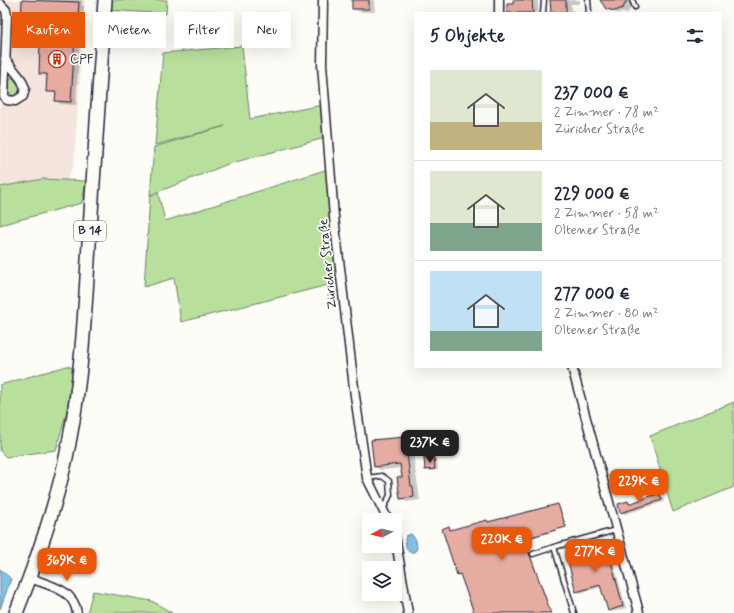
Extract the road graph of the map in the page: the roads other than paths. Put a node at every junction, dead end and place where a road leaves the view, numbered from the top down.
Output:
1 (105, 0) edge
2 (323, 0) edge
3 (499, 0) edge
4 (544, 0) edge
5 (588, 0) edge
6 (632, 0) edge
7 (0, 4) edge
8 (635, 6) dead end
9 (499, 12) edge
10 (543, 12) edge
11 (589, 12) edge
12 (5, 59) junction
13 (572, 368) edge
14 (367, 478) junction
15 (383, 510) junction
16 (384, 513) edge
17 (616, 530) junction
18 (554, 547) junction
19 (398, 553) edge
20 (533, 554) dead end
21 (30, 578) junction
22 (638, 612) edge
23 (16, 613) edge
24 (77, 613) edge
25 (408, 613) edge
26 (574, 613) edge

1 - 21 main road, B 14
2 - 14 street, Züricher Straße
3 - 9 street
4 - 10 lane
5 - 11 lane
6 - 8 lane
7 - 12 street
12 - 12 street
13 - 17 street
14 - 15 street, Züricher Straße
14 - 15 lane
15 - 16 street, Züricher Straße
17 - 18 lane
17 - 22 street
18 - 20 lane
18 - 26 lane
19 - 25 street
21 - 23 main road, B 14
21 - 24 street

